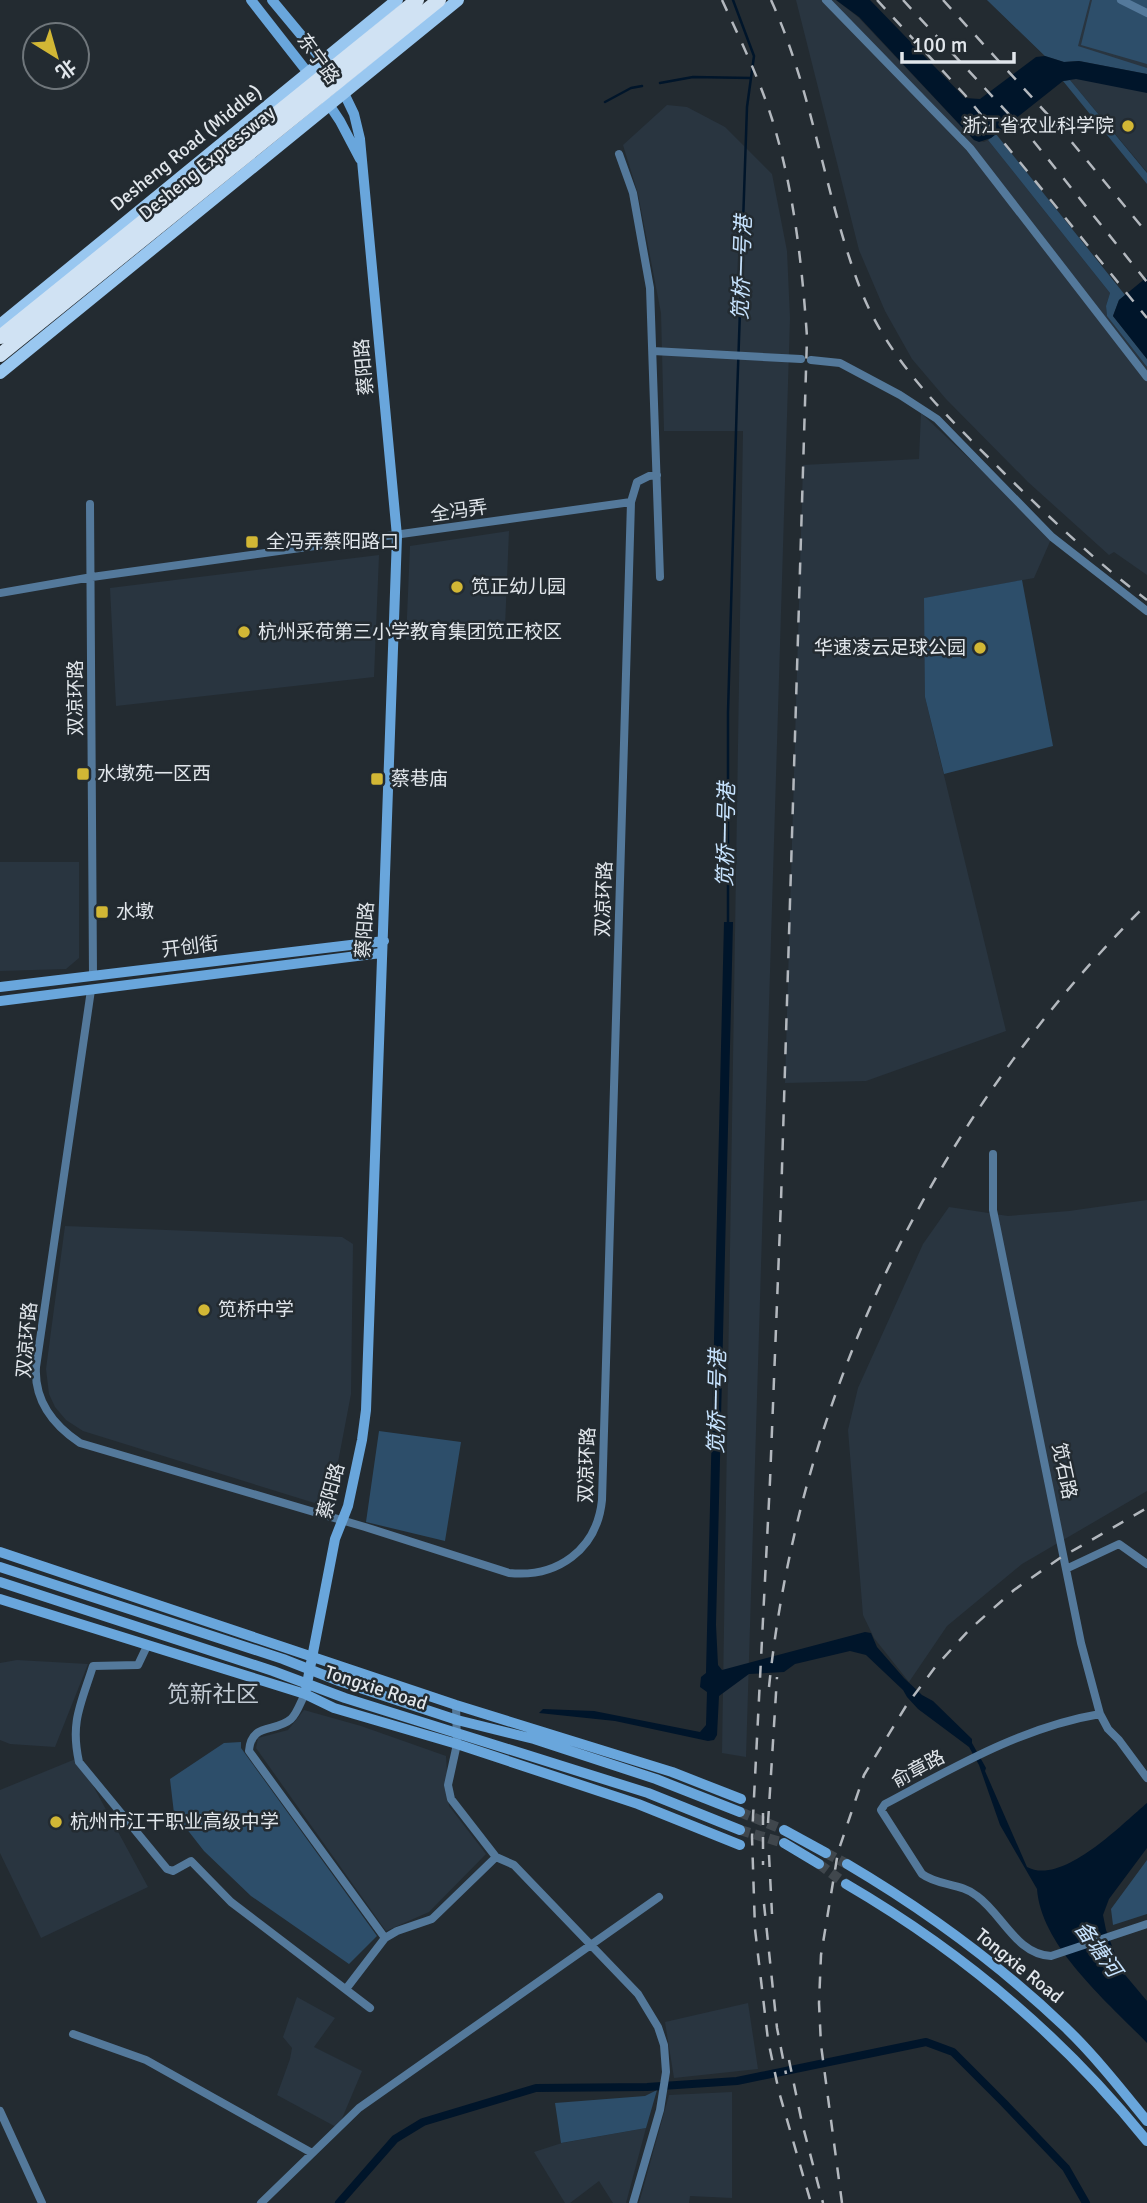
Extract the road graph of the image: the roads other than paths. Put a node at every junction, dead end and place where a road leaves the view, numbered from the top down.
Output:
1 (251, 0) edge
2 (271, 0) edge
3 (397, 0) edge
4 (417, 0) edge
5 (439, 0) edge
6 (457, 0) edge
7 (826, 0) edge
8 (1121, 0) edge
9 (1147, 13) edge
10 (323, 60) junction
11 (308, 72) junction
12 (345, 93) junction
13 (330, 105) junction
14 (619, 154) dead end
15 (362, 163) junction
16 (0, 325) edge
17 (0, 337) edge
18 (653, 351) junction
19 (0, 355) edge
20 (801, 359) dead end
21 (811, 360) dead end
22 (0, 373) edge
23 (1147, 377) edge
24 (657, 475) junction
25 (631, 502) junction
26 (90, 504) dead end
27 (397, 536) junction
28 (92, 577) junction
29 (660, 578) dead end
30 (0, 593) edge
31 (1147, 611) edge
32 (382, 947) junction
33 (93, 976) junction
34 (0, 987) edge
35 (91, 990) junction
36 (0, 1001) edge
37 (993, 1154) dead end
38 (342, 1521) junction
39 (0, 1552) edge
40 (1147, 1564) edge
41 (0, 1567) edge
42 (1068, 1568) junction
43 (0, 1582) edge
44 (0, 1599) edge
45 (147, 1646) junction
46 (311, 1656) junction
47 (309, 1669) junction
48 (306, 1688) junction
49 (456, 1705) junction
50 (1100, 1714) junction
51 (457, 1720) junction
52 (506, 1720) junction
53 (457, 1739) junction
54 (534, 1739) junction
55 (1147, 1778) edge
56 (741, 1798) tunnel mouth
57 (740, 1812) tunnel mouth
58 (740, 1830) tunnel mouth
59 (784, 1830) tunnel mouth
60 (784, 1843) tunnel mouth
61 (740, 1845) tunnel mouth
62 (826, 1853) tunnel mouth
63 (496, 1857) junction
64 (819, 1864) tunnel mouth
65 (847, 1864) tunnel mouth
66 (846, 1884) tunnel mouth
67 (659, 1897) dead end
68 (1147, 1924) edge
69 (384, 1938) junction
70 (593, 1945) junction
71 (346, 1989) junction
72 (370, 2008) dead end
73 (73, 2034) dead end
74 (0, 2111) edge
75 (1147, 2121) edge
76 (1147, 2141) edge
77 (312, 2153) junction
78 (42, 2203) edge
79 (261, 2203) edge
80 (633, 2203) edge

1 - 11 street, 东宁路
2 - 10 street, 东宁路
3 - 10 main road, Desheng Road (Middle)
4 - 17 highway, Desheng Expressway, bridge
5 - 19 highway, Desheng Expressway, bridge
6 - 12 main road
7 - 23 street
8 - 9 street
10 - 11 main road, Desheng Road (Middle)
10 - 12 street, 东宁路
11 - 13 street, 东宁路
11 - 16 main road, Desheng Road (Middle)
12 - 13 main road
12 - 15 street, 蔡阳路
13 - 15 street, 东宁路
13 - 22 main road
14 - 18 street
15 - 27 street, 蔡阳路
18 - 20 street
18 - 24 street
21 - 31 street
24 - 25 street
24 - 29 street
25 - 27 street, 全冯弄
25 - 38 street, 双凉环路
26 - 28 street, 双凉环路
27 - 28 street, 全冯弄
27 - 32 street, 蔡阳路
28 - 30 street, 全冯弄
28 - 33 street, 双凉环路
32 - 33 street, 开创街
32 - 35 street, 开创街
32 - 38 street, 蔡阳路
33 - 34 street, 开创街
35 - 36 street, 开创街
35 - 38 street, 双凉环路
37 - 42 street, 笕石路
38 - 46 street, 蔡阳路
39 - 46 street
40 - 42 street
41 - 47 street, Tongxie Road
42 - 50 street, 笕石路
43 - 48 street, Tongxie Road
44 - 45 street
45 - 48 street
45 - 71 street
46 - 47 street, 蔡阳路
46 - 49 street
47 - 48 street, 蔡阳路
47 - 51 street, Tongxie Road
48 - 53 street, Tongxie Road
48 - 69 street
49 - 51 street
49 - 52 street
50 - 55 street, 笕石路
50 - 68 street, 俞章路
51 - 53 street
51 - 54 street, Tongxie Road
52 - 54 street
52 - 56 street
53 - 58 street, Tongxie Road
53 - 61 street
53 - 63 street
54 - 57 street, Tongxie Road
59 - 62 street
60 - 64 street
63 - 69 street
63 - 70 street
65 - 75 street, Tongxie Road
66 - 76 street, Tongxie Road
67 - 70 street
69 - 71 street
70 - 77 street
70 - 80 street
71 - 72 street
73 - 77 street
74 - 78 street
77 - 79 street

